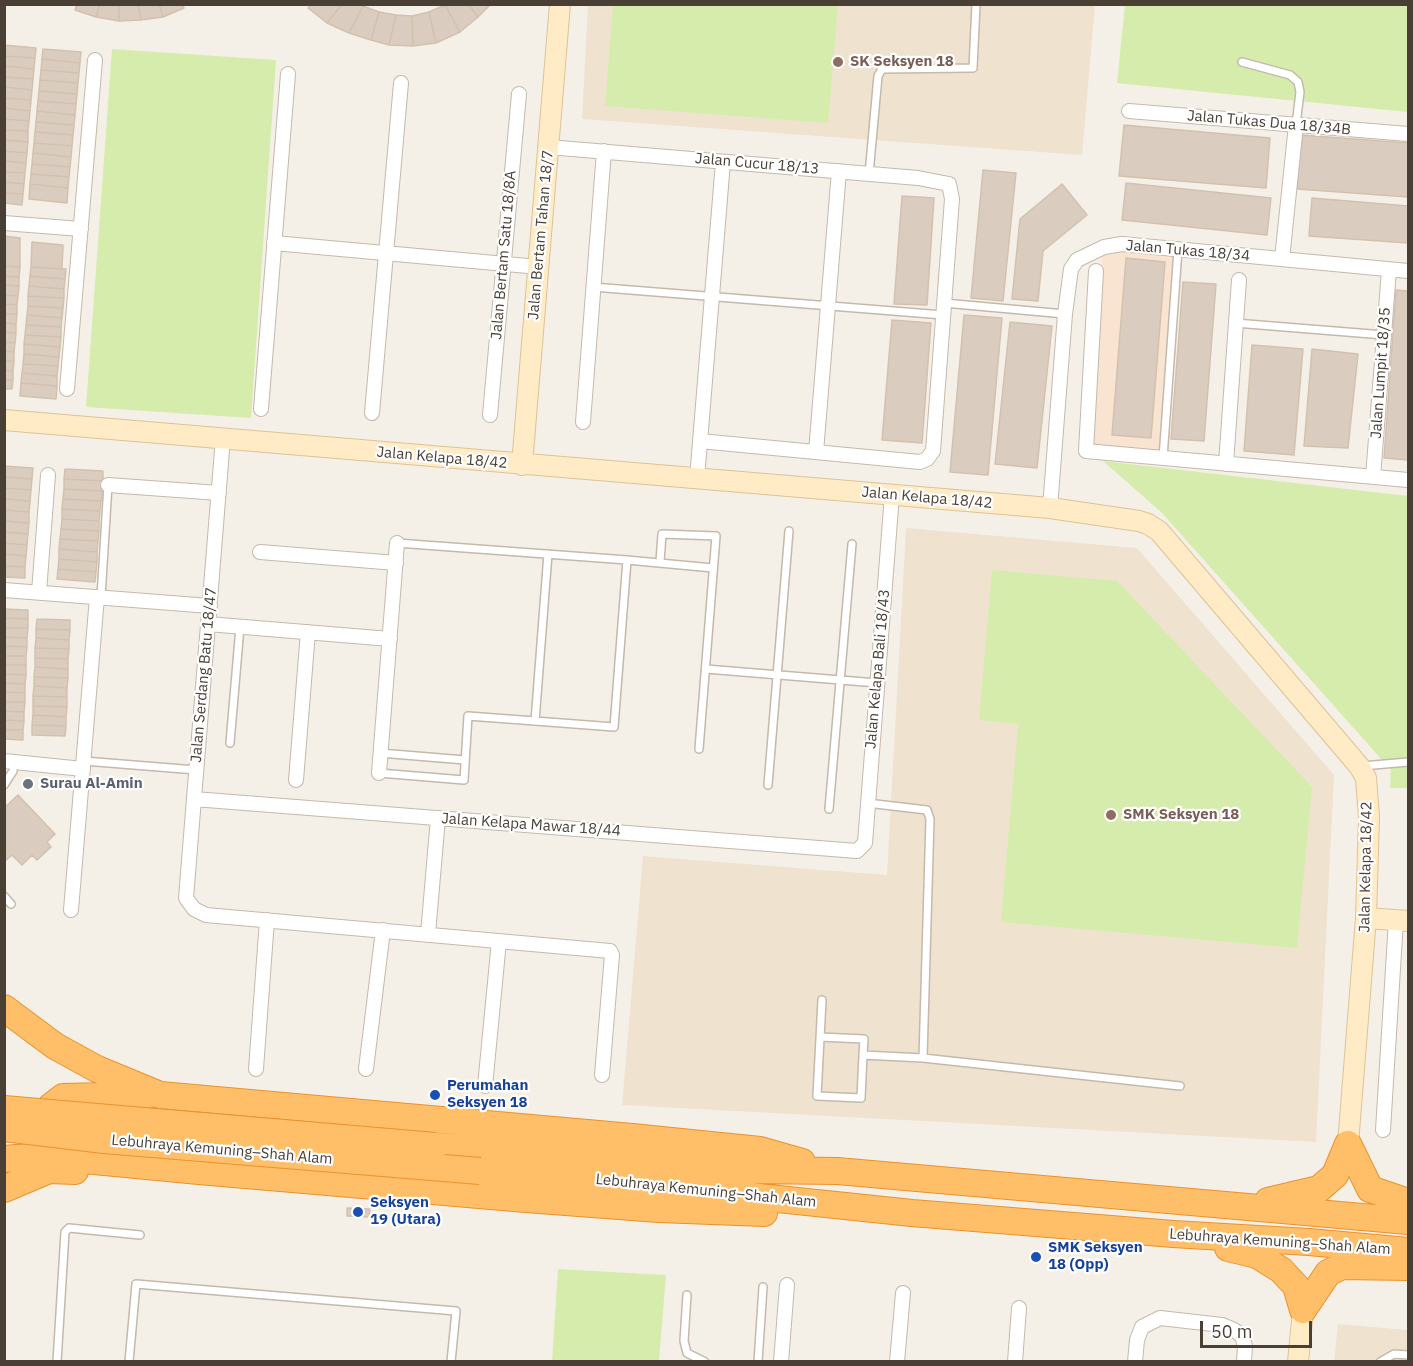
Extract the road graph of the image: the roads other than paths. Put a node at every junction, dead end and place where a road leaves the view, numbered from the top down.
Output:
1 (560, 4) edge
2 (976, 4) edge
3 (94, 60) dead end
4 (1242, 62) dead end
5 (288, 74) dead end
6 (401, 83) dead end
7 (519, 94) dead end
8 (1129, 111) dead end
9 (1296, 125) junction
10 (1408, 134) edge
11 (549, 147) junction
12 (604, 151) junction
13 (723, 162) junction
14 (839, 171) junction
15 (869, 174) junction
16 (4, 223) edge
17 (81, 229) junction
18 (274, 243) junction
19 (1178, 250) junction
20 (386, 254) junction
21 (1282, 259) junction
22 (503, 265) junction
23 (539, 267) junction
24 (1389, 270) junction
25 (1096, 271) dead end
26 (1408, 272) edge
27 (1239, 280) dead end
28 (592, 287) junction
29 (712, 297) junction
30 (828, 306) junction
31 (944, 309) junction
32 (1065, 314) junction
33 (1235, 324) junction
34 (1384, 335) junction
35 (68, 389) dead end
36 (261, 409) dead end
37 (372, 413) dead end
38 (490, 415) dead end
39 (4, 420) edge
40 (583, 422) dead end
41 (223, 438) junction
42 (700, 441) junction
43 (816, 452) junction
44 (1163, 458) junction
45 (1226, 464) junction
46 (522, 465) junction
47 (48, 475) dead end
48 (1373, 477) junction
49 (697, 478) junction
50 (1408, 480) edge
51 (108, 485) joint
52 (219, 494) junction
53 (892, 495) junction
54 (1050, 508) junction
55 (789, 531) dead end
56 (398, 543) joint
57 (852, 544) dead end
58 (260, 552) dead end
59 (548, 554) junction
60 (627, 560) junction
61 (660, 562) junction
62 (396, 563) junction
63 (713, 568) junction
64 (4, 590) edge
65 (39, 592) junction
66 (99, 597) junction
67 (210, 606) junction
68 (208, 624) junction
69 (240, 627) junction
70 (308, 632) junction
71 (390, 639) junction
72 (706, 669) junction
73 (777, 675) junction
74 (840, 680) junction
75 (877, 683) junction
76 (535, 721) junction
77 (230, 743) dead end
78 (699, 749) dead end
79 (380, 753) junction
80 (465, 760) junction
81 (1408, 762) edge
82 (83, 765) junction
83 (9, 766) edge
84 (1359, 766) junction
85 (196, 770) junction
86 (379, 773) joint
87 (296, 780) dead end
88 (768, 784) dead end
89 (4, 785) edge
90 (194, 799) junction
91 (867, 803) junction
92 (829, 809) dead end
93 (438, 818) junction
94 (864, 843) joint
95 (4, 896) edge
96 (11, 904) dead end
97 (72, 910) dead end
98 (1366, 918) junction
99 (267, 920) junction
100 (1402, 921) edge
101 (383, 930) junction
102 (428, 934) junction
103 (499, 941) junction
104 (822, 1000) dead end
105 (4, 1008) edge
106 (820, 1037) junction
107 (863, 1055) junction
108 (923, 1058) junction
109 (256, 1069) dead end
110 (366, 1069) dead end
111 (602, 1075) dead end
112 (485, 1086) dead end
113 (1180, 1086) dead end
114 (160, 1095) junction
115 (4, 1109) edge
116 (4, 1128) edge
117 (1383, 1130) dead end
118 (1348, 1144) junction
119 (4, 1160) edge
120 (101, 1162) junction
121 (199, 1171) junction
122 (837, 1171) junction
123 (4, 1189) edge
124 (1408, 1202) edge
125 (1247, 1206) junction
126 (912, 1213) junction
127 (1408, 1221) edge
128 (140, 1234) dead end
129 (1173, 1234) junction
130 (1408, 1251) edge
131 (1408, 1267) edge
132 (787, 1285) dead end
133 (763, 1287) dead end
134 (903, 1293) dead end
135 (687, 1295) dead end
136 (1019, 1308) dead end
137 (1303, 1310) junction
138 (1408, 1355) edge
139 (57, 1362) edge
140 (129, 1362) edge
141 (451, 1362) edge
142 (705, 1362) edge
143 (758, 1362) edge
144 (781, 1362) edge
145 (897, 1362) edge
146 (1015, 1362) edge
147 (1135, 1362) edge
148 (1244, 1362) edge
149 (1298, 1362) edge
150 (1380, 1362) edge

1 - 11 street, Jalan Bertam Tahan 18/7
2 - 15 lane
3 - 17 street
4 - 9 lane
5 - 18 street
6 - 20 street
7 - 22 street, Jalan Bertam Satu 18/8A
8 - 9 street, Jalan Tukas Dua 18/34B
9 - 10 street, Jalan Tukas Dua 18/34B
9 - 21 street
11 - 12 street, Jalan Cucur 18/13
11 - 23 street, Jalan Bertam Tahan 18/7
12 - 13 street, Jalan Cucur 18/13
12 - 28 street
13 - 14 street, Jalan Cucur 18/13
13 - 29 street
14 - 15 street, Jalan Cucur 18/13
14 - 30 street
15 - 31 street, Jalan Cucur 18/13
16 - 17 street
17 - 35 street
18 - 20 street
18 - 36 street
19 - 21 street, Jalan Tukas 18/34
19 - 32 street, Jalan Tukas 18/34
19 - 44 lane
20 - 22 street
20 - 37 street
21 - 24 street, Jalan Tukas 18/34
22 - 23 street
22 - 38 street, Jalan Bertam Satu 18/8A
23 - 46 street, Jalan Bertam Tahan 18/7
24 - 26 street, Jalan Tukas 18/34
24 - 34 street, Jalan Lumpit 18/35
25 - 44 street
27 - 33 street
28 - 29 lane
28 - 40 street
29 - 30 lane
29 - 42 street
30 - 31 lane
30 - 43 street
31 - 32 lane
31 - 43 street
32 - 54 street, Jalan Tukas 18/34
33 - 34 lane
33 - 45 street
34 - 48 street, Jalan Lumpit 18/35
39 - 41 street, Jalan Kelapa 18/42
41 - 46 street, Jalan Kelapa 18/42
41 - 52 street, Jalan Serdang Batu 18/47
42 - 43 street
42 - 49 street
44 - 45 street
45 - 48 street
46 - 49 street, Jalan Kelapa 18/42
47 - 65 street
48 - 50 street
49 - 53 street, Jalan Kelapa 18/42
51 - 52 street
51 - 66 lane
52 - 67 street, Jalan Serdang Batu 18/47
53 - 54 street, Jalan Kelapa 18/42
53 - 75 street, Jalan Kelapa Bali 18/43
54 - 84 street, Jalan Kelapa 18/42
55 - 73 lane
56 - 59 lane
56 - 62 street
57 - 74 lane
58 - 62 street
59 - 60 lane
59 - 76 lane
60 - 61 lane
60 - 76 lane
61 - 63 lane
61 - 63 lane
62 - 71 street
63 - 72 lane
64 - 65 street
65 - 66 street
66 - 67 street
66 - 82 street
67 - 68 street, Jalan Serdang Batu 18/47
68 - 69 street
68 - 85 street, Jalan Serdang Batu 18/47
69 - 70 street
69 - 77 lane
70 - 71 street
70 - 87 street
71 - 79 street
72 - 73 lane
72 - 78 lane
73 - 74 lane
73 - 88 lane
74 - 75 lane
74 - 92 lane
75 - 91 street, Jalan Kelapa Bali 18/43
76 - 80 lane
79 - 80 lane
79 - 86 street
80 - 86 lane
81 - 84 lane
82 - 83 street
82 - 85 lane
82 - 97 street
83 - 89 lane
84 - 98 street, Jalan Kelapa 18/42
85 - 90 street, Jalan Serdang Batu 18/47
90 - 93 street, Jalan Kelapa Mawar 18/44
90 - 99 street, Jalan Serdang Batu 18/47
91 - 94 street, Jalan Kelapa Bali 18/43
91 - 108 lane
93 - 94 street, Jalan Kelapa Mawar 18/44
93 - 102 street
95 - 96 lane
98 - 100 street
98 - 118 street, Jalan Kelapa 18/42
99 - 101 street
99 - 109 street
100 - 117 street
101 - 102 street
101 - 110 street
102 - 103 street
103 - 111 street
103 - 112 street
104 - 106 lane
105 - 114 highway
106 - 107 lane
106 - 107 lane
107 - 108 lane
108 - 113 lane
114 - 120 highway
114 - 122 highway
115 - 122 highway, Lebuhraya Kemuning–Shah Alam, bridge
116 - 126 highway, Lebuhraya Kemuning–Shah Alam, bridge
118 - 124 highway
118 - 125 highway
119 - 120 highway
120 - 121 highway
121 - 123 highway
121 - 126 highway
122 - 125 highway, Lebuhraya Kemuning–Shah Alam
125 - 127 highway, Lebuhraya Kemuning–Shah Alam
126 - 129 highway, Lebuhraya Kemuning–Shah Alam
128 - 139 lane
129 - 130 highway, Lebuhraya Kemuning–Shah Alam
129 - 137 highway
131 - 137 highway
132 - 144 street
133 - 143 lane
134 - 145 street
135 - 142 lane
136 - 146 street
137 - 149 street
138 - 150 lane
140 - 141 lane
147 - 148 street

